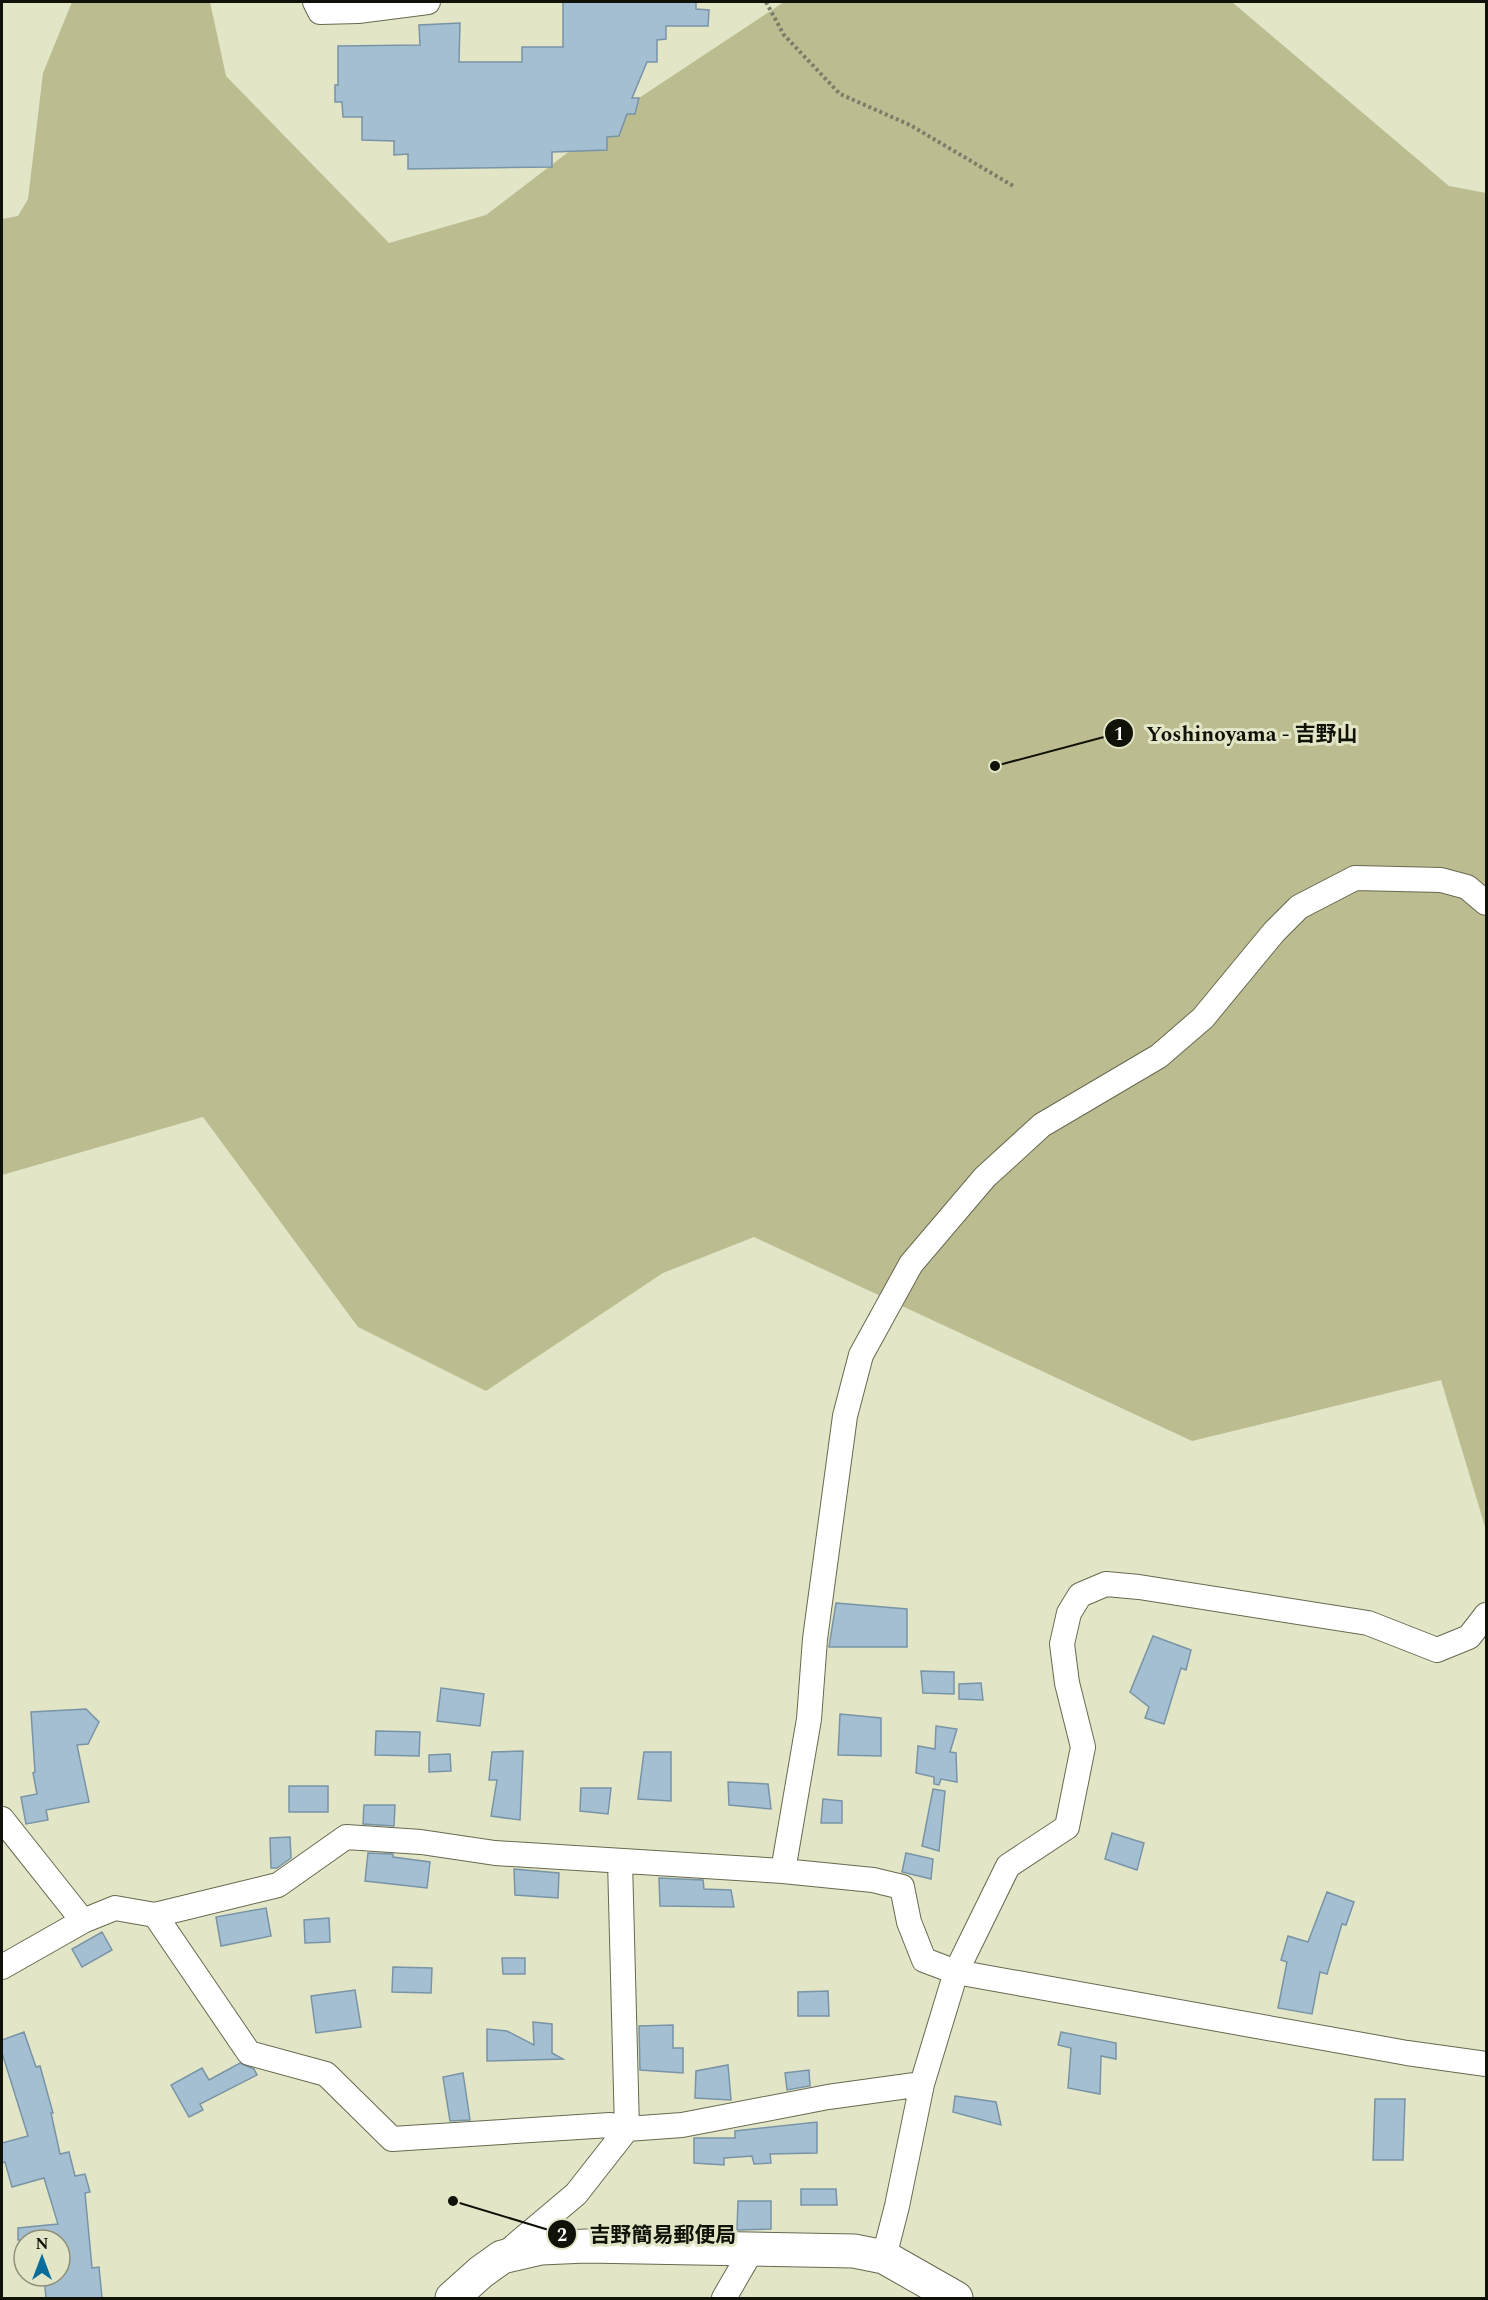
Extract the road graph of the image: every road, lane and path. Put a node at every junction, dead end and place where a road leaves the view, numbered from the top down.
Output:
1 (315, 2) edge
2 (428, 2) edge
3 (766, 2) edge
4 (1015, 187) dead end
5 (1486, 903) edge
6 (1486, 1615) edge
7 (2, 1819) edge
8 (620, 1861) junction
9 (783, 1870) junction
10 (155, 1915) junction
11 (83, 1921) junction
12 (2, 1967) edge
13 (956, 1972) junction
14 (1486, 2064) edge
15 (922, 2084) junction
16 (627, 2129) junction
17 (753, 2247) junction
18 (884, 2256) junction
19 (502, 2257) junction
20 (452, 2298) edge
21 (724, 2298) edge
22 (956, 2298) edge

1 - 2 street
3 - 4 path
5 - 9 street
6 - 13 street
7 - 11 street
8 - 9 street
8 - 10 street
8 - 16 street
9 - 13 street
10 - 11 street
10 - 16 street
11 - 12 street
13 - 14 street
13 - 15 street
15 - 16 street
15 - 18 street
16 - 19 street
17 - 18 main road
17 - 19 main road
17 - 21 street
18 - 22 main road
19 - 20 main road

